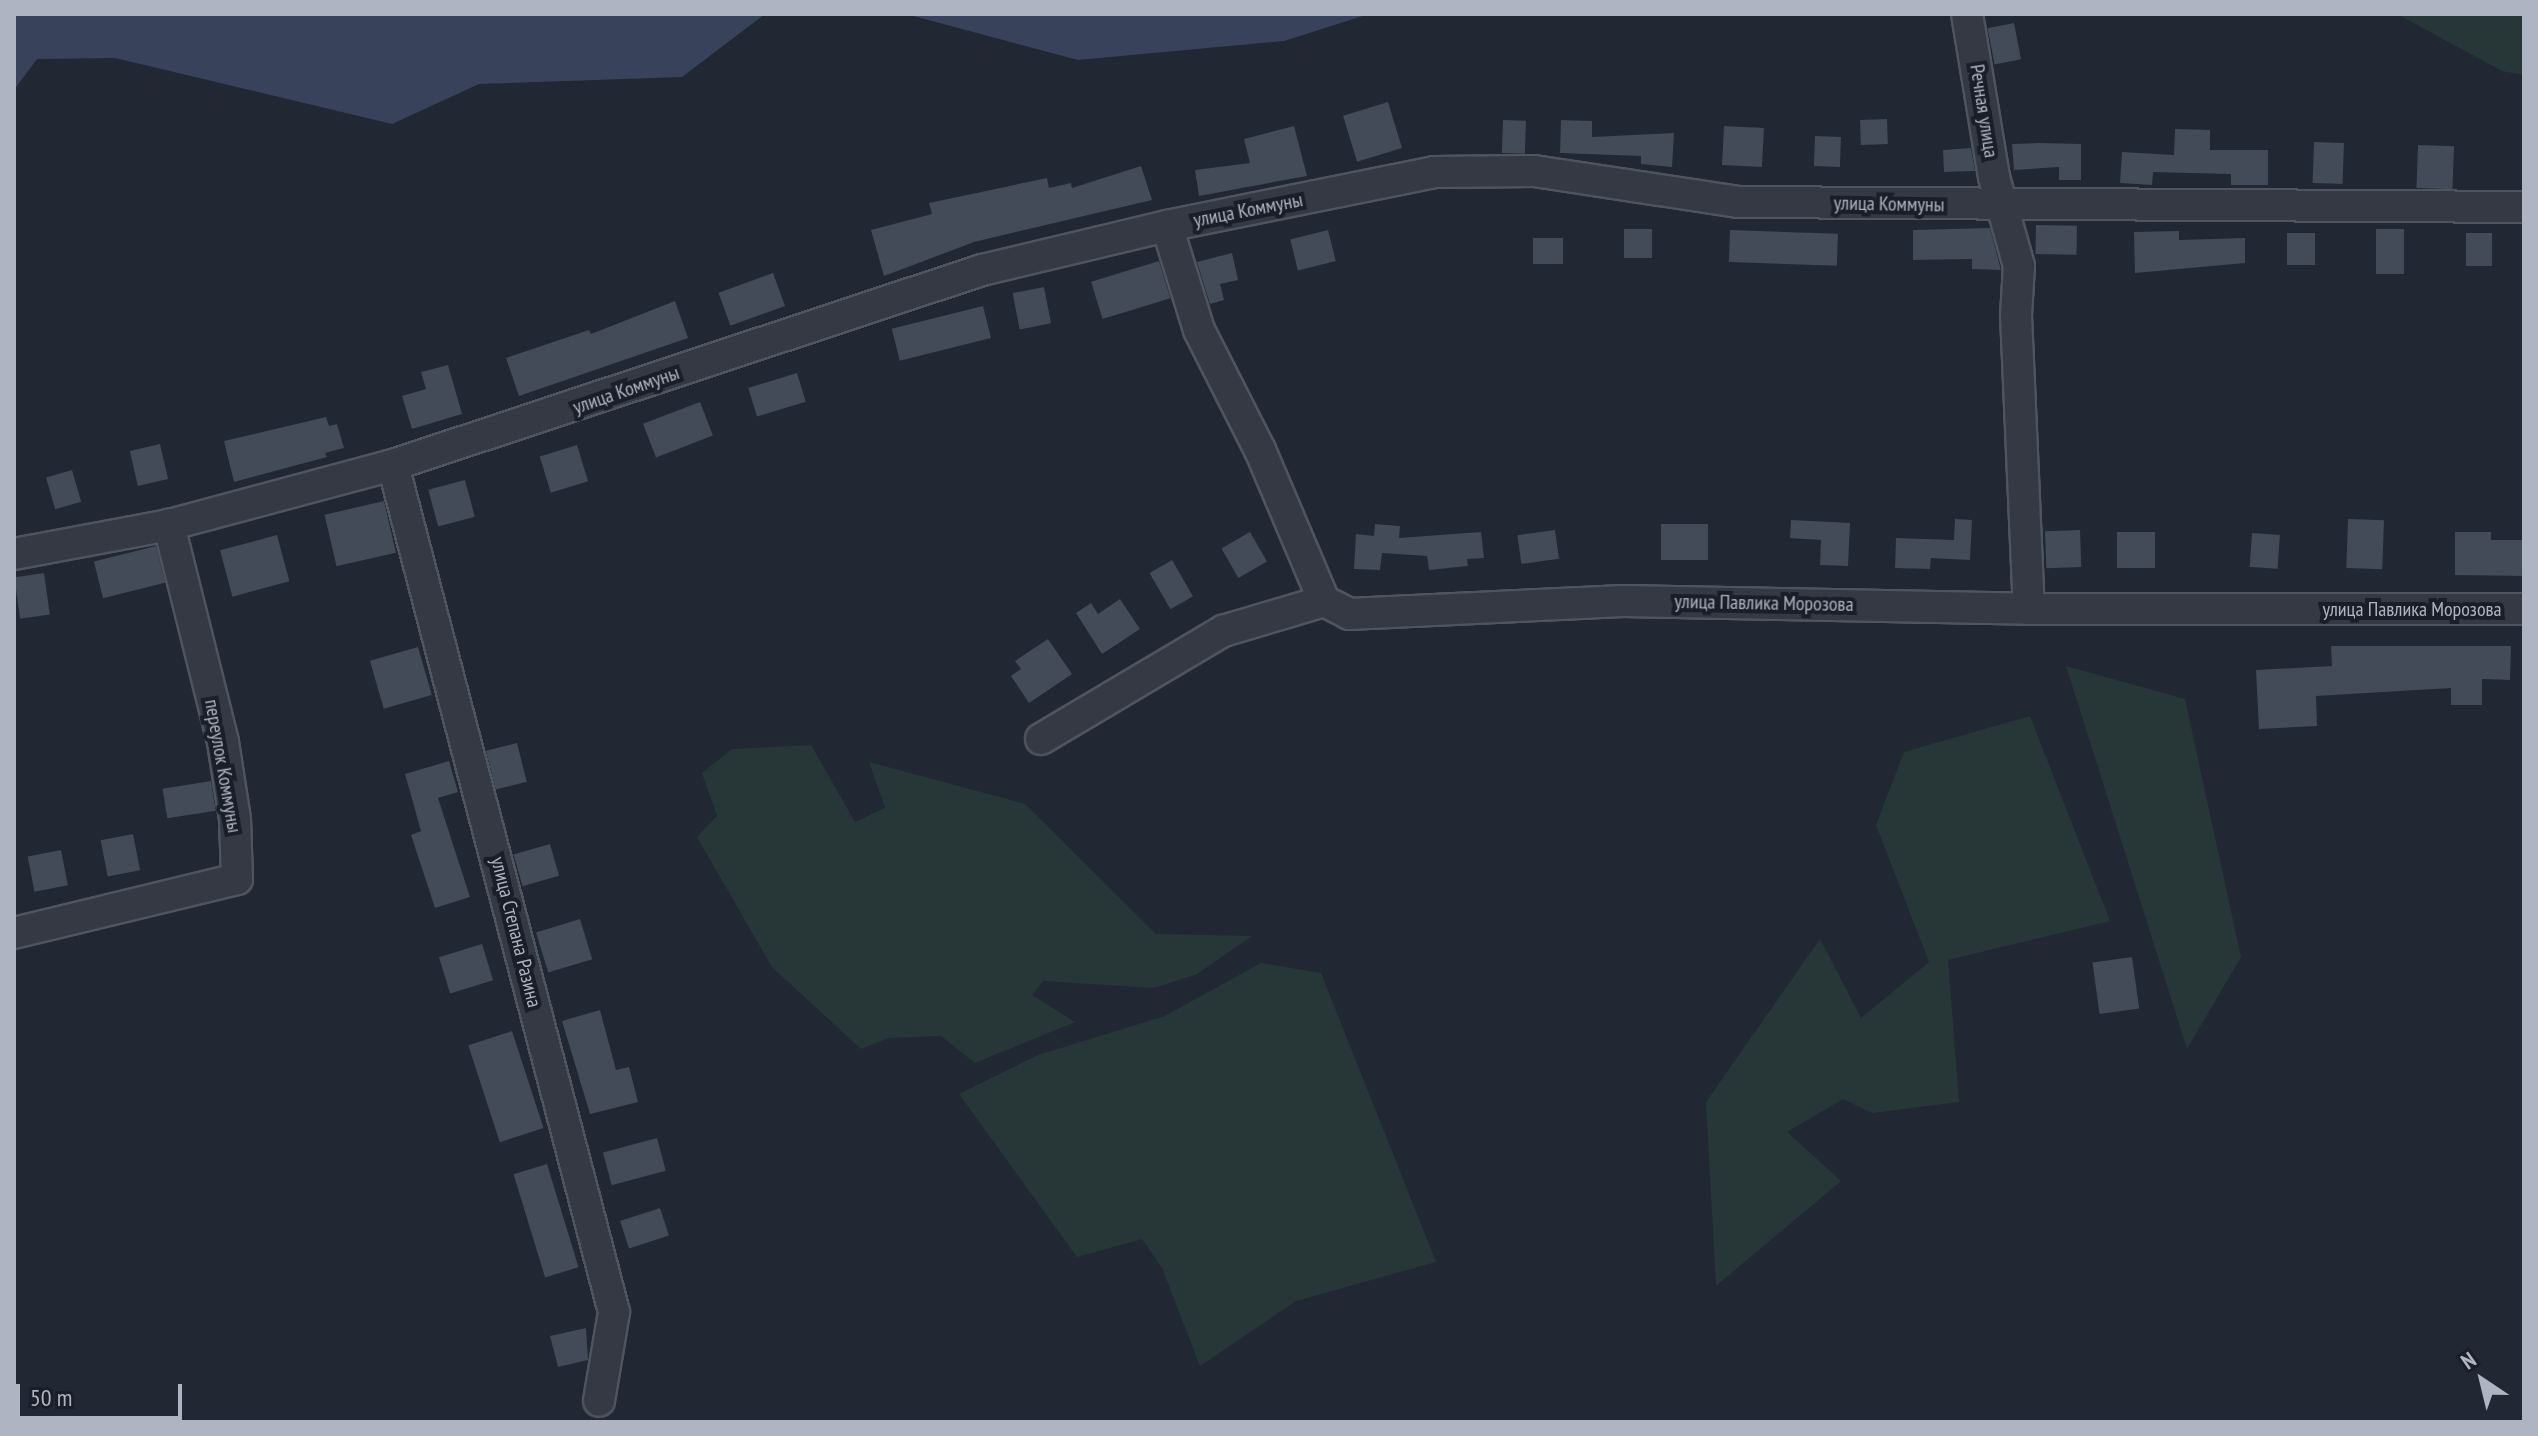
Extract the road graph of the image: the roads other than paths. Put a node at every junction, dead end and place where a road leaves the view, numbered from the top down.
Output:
1 (1967, 14) edge
2 (2006, 206) junction
3 (2524, 207) edge
4 (1167, 226) junction
5 (393, 465) junction
6 (169, 525) junction
7 (14, 554) edge
8 (1324, 601) junction
9 (2029, 609) junction
10 (2524, 609) edge
11 (1041, 739) dead end
12 (14, 933) edge
13 (599, 1401) dead end

1 - 2 street, Речная улица
2 - 3 street, улица Коммуны
2 - 4 street, улица Коммуны
2 - 9 street, Речная улица
4 - 5 street, улица Коммуны
4 - 8 street
5 - 6 street, улица Коммуны
5 - 13 street, улица Степана Разина
6 - 7 street, улица Коммуны
6 - 12 street, переулок Коммуны
8 - 9 street, улица Павлика Морозова
8 - 11 street
9 - 10 street, улица Павлика Морозова

